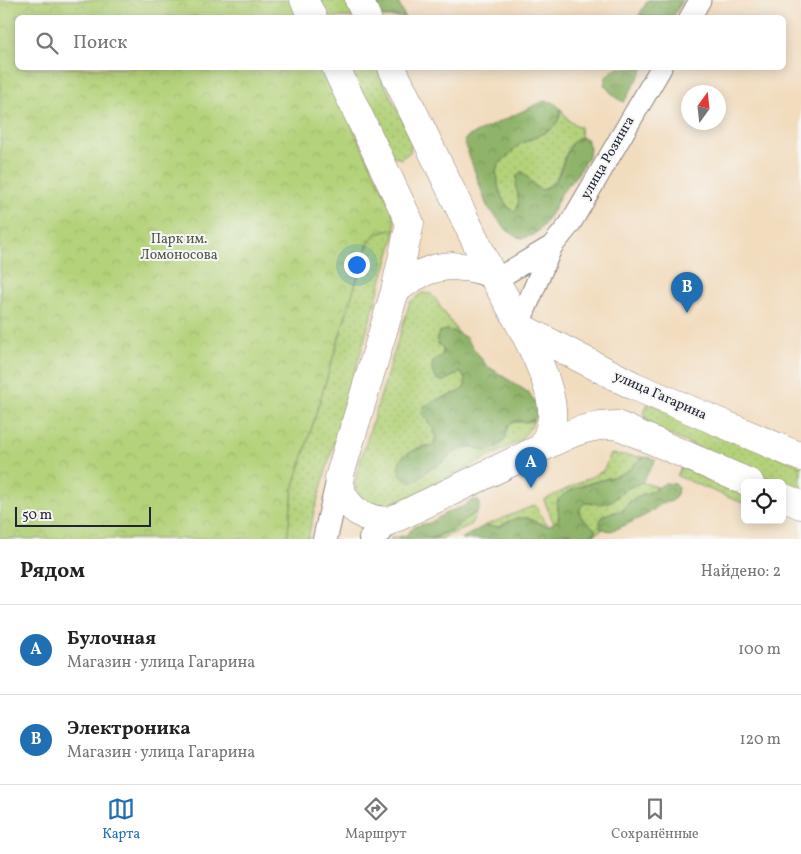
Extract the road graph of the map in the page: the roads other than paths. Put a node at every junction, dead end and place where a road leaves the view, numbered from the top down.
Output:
1 (304, 0) edge
2 (359, 0) edge
3 (700, 0) edge
4 (312, 15) edge
5 (366, 15) edge
6 (692, 15) edge
7 (337, 70) edge
8 (393, 70) edge
9 (660, 70) edge
10 (552, 246) junction
11 (494, 278) junction
12 (395, 291) junction
13 (520, 326) junction
14 (543, 447) junction
15 (801, 457) edge
16 (339, 478) junction
17 (741, 479) edge
18 (786, 499) edge
19 (801, 505) edge
20 (392, 520) junction
21 (325, 539) edge
22 (371, 539) edge

1 - 4 main road
2 - 5 main road
3 - 6 street
7 - 12 main road
8 - 11 main road
9 - 10 street, улица Розинга
10 - 11 street
10 - 13 street
11 - 12 main road
11 - 13 main road
12 - 16 main road
13 - 14 main road
13 - 15 main road, улица Гагарина
14 - 17 main road
14 - 20 main road
16 - 20 main road
16 - 21 main road
18 - 19 main road
20 - 22 main road

